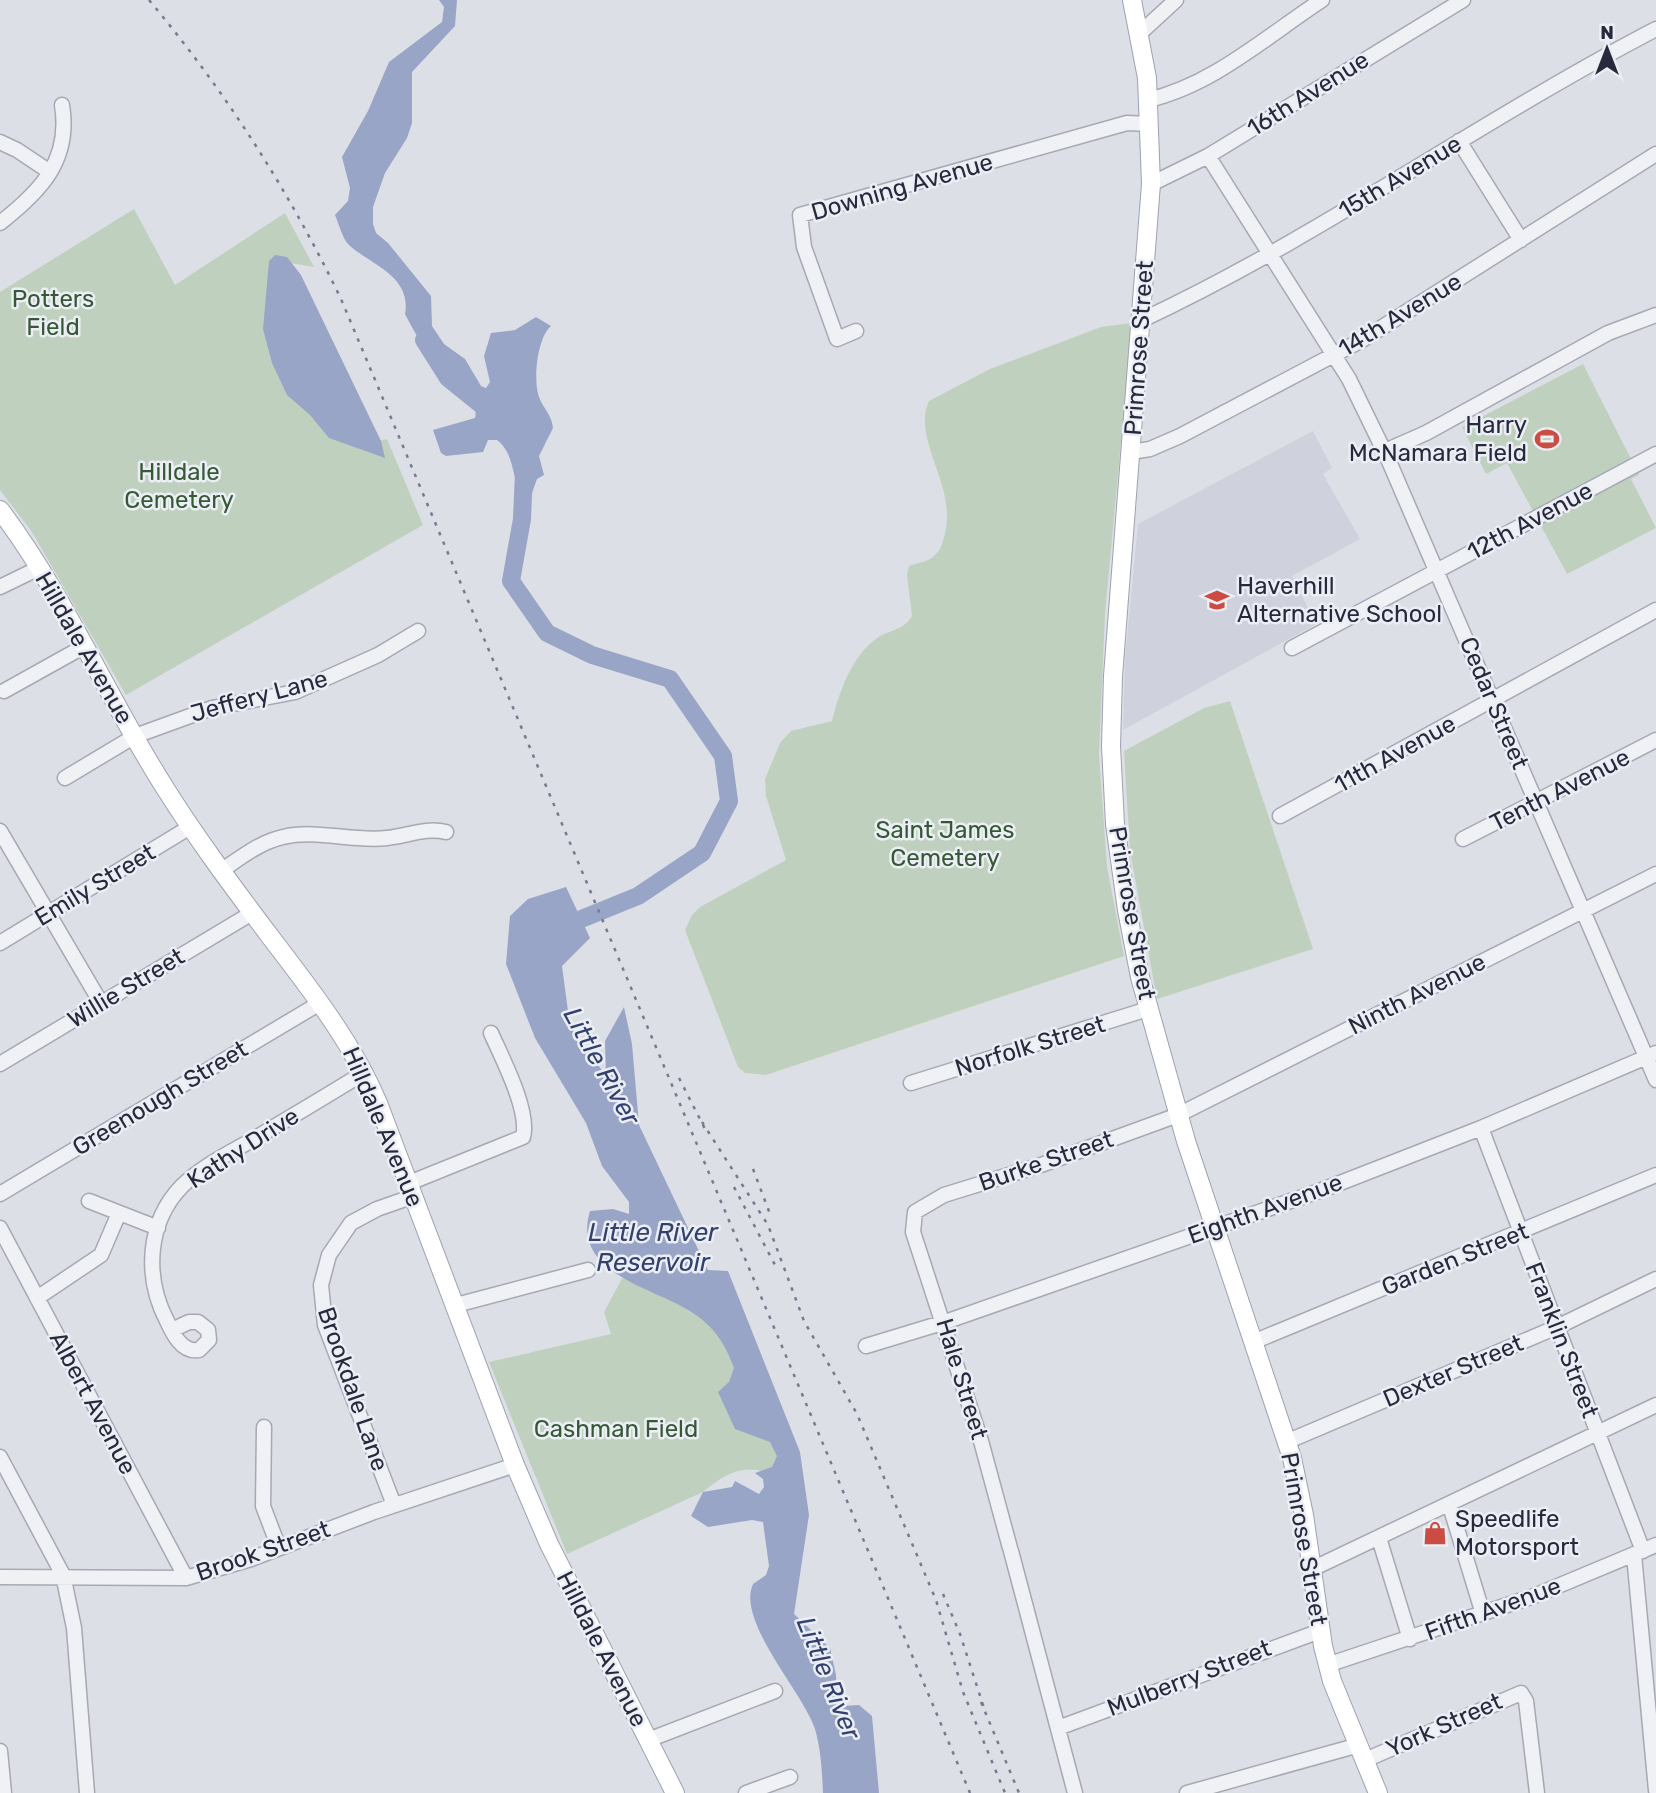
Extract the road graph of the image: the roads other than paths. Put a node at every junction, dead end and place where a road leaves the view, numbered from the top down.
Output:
1 (1132, 0) edge
2 (1176, 0) edge
3 (1322, 0) edge
4 (1463, 0) edge
5 (1656, 29) edge
6 (1139, 34) junction
7 (1148, 100) junction
8 (62, 105) dead end
9 (1149, 124) junction
10 (1459, 141) junction
11 (0, 142) edge
12 (1656, 154) edge
13 (1208, 156) junction
14 (50, 172) junction
15 (1150, 184) junction
16 (0, 223) edge
17 (1521, 240) junction
18 (1270, 256) junction
19 (1656, 315) edge
20 (1142, 320) junction
21 (856, 331) dead end
22 (1334, 355) junction
23 (1385, 451) junction
24 (1131, 452) junction
25 (1656, 454) edge
26 (0, 510) edge
27 (39, 568) junction
28 (1437, 570) junction
29 (0, 587) edge
30 (1656, 610) edge
31 (418, 631) dead end
32 (83, 647) junction
33 (1292, 648) dead end
34 (4, 691) dead end
35 (1493, 700) junction
36 (135, 736) junction
37 (1656, 740) edge
38 (65, 778) dead end
39 (1537, 801) junction
40 (1280, 817) dead end
41 (190, 827) junction
42 (0, 831) edge
43 (446, 832) dead end
44 (1464, 839) dead end
45 (221, 871) junction
46 (1656, 874) edge
47 (1583, 911) junction
48 (48, 913) junction
49 (252, 913) junction
50 (0, 943) edge
51 (101, 1003) junction
52 (320, 1003) junction
53 (1148, 1009) junction
54 (491, 1034) dead end
55 (1651, 1055) edge
56 (0, 1064) edge
57 (365, 1072) junction
58 (1656, 1080) edge
59 (911, 1083) dead end
60 (1178, 1115) junction
61 (1481, 1128) junction
62 (1656, 1175) edge
63 (412, 1189) junction
64 (0, 1194) edge
65 (89, 1201) dead end
66 (915, 1212) joint
67 (119, 1213) junction
68 (0, 1228) edge
69 (158, 1228) junction
70 (1215, 1228) junction
71 (1520, 1231) junction
72 (588, 1270) dead end
73 (1656, 1279) edge
74 (37, 1298) junction
75 (456, 1305) junction
76 (945, 1322) junction
77 (1557, 1327) junction
78 (172, 1330) dead end
79 (1253, 1342) junction
80 (866, 1346) dead end
81 (1656, 1405) edge
82 (264, 1427) dead end
83 (1598, 1433) junction
84 (1286, 1442) junction
85 (0, 1457) edge
86 (515, 1465) junction
87 (394, 1506) junction
88 (1450, 1506) junction
89 (1379, 1538) junction
90 (279, 1548) junction
91 (1644, 1551) edge
92 (1312, 1569) junction
93 (64, 1575) junction
94 (0, 1577) edge
95 (186, 1578) junction
96 (1483, 1614) junction
97 (1320, 1630) junction
98 (1410, 1639) junction
99 (1327, 1665) junction
100 (775, 1691) dead end
101 (1058, 1728) junction
102 (648, 1740) junction
103 (0, 1751) edge
104 (1362, 1753) junction
105 (790, 1777) dead end
106 (1656, 1790) edge
107 (4, 1793) edge
108 (87, 1793) edge
109 (675, 1793) edge
110 (746, 1793) edge
111 (1075, 1793) edge
112 (1187, 1793) edge
113 (1378, 1793) edge
114 (1537, 1793) edge

1 - 6 main road, Primrose Street
2 - 6 street
3 - 7 street
4 - 13 street, 16th Avenue
5 - 10 street, 15th Avenue
6 - 7 main road, Primrose Street
7 - 9 main road, Primrose Street
8 - 14 street
9 - 15 main road, Primrose Street
9 - 21 street, Downing Avenue
10 - 17 street
10 - 18 street, 15th Avenue
11 - 14 street
12 - 17 street, 14th Avenue
13 - 15 street, 16th Avenue
13 - 18 street, Cedar Street
14 - 16 street
15 - 20 main road, Primrose Street
17 - 22 street, 14th Avenue
18 - 20 street, 15th Avenue
18 - 22 street, Cedar Street
19 - 23 street
20 - 24 main road, Primrose Street
22 - 23 street, Cedar Street
22 - 24 street, 14th Avenue
23 - 28 street, Cedar Street
24 - 53 main road, Primrose Street
25 - 28 street, 12th Avenue
26 - 27 main road, Hilldale Avenue
27 - 29 street
27 - 32 main road, Hilldale Avenue
28 - 33 street, 12th Avenue
28 - 35 street, Cedar Street
30 - 35 street, 11th Avenue
31 - 36 street, Jeffery Lane
32 - 34 street
32 - 36 main road, Hilldale Avenue
35 - 39 street, Cedar Street
35 - 40 street, 11th Avenue
36 - 38 street, Jeffery Lane
36 - 41 main road, Hilldale Avenue
37 - 39 street, Tenth Avenue
39 - 44 street, Tenth Avenue
39 - 47 street, Cedar Street
41 - 45 main road, Hilldale Avenue
41 - 48 street, Emily Street
42 - 48 street
43 - 45 street
45 - 49 main road, Hilldale Avenue
46 - 47 street, Ninth Avenue
47 - 55 street, Cedar Street
47 - 60 street, Ninth Avenue
48 - 50 street, Emily Street
48 - 51 street
49 - 51 street, Willie Street
49 - 52 main road, Hilldale Avenue
51 - 56 street, Willie Street
52 - 57 main road, Hilldale Avenue
52 - 64 street, Greenough Street
53 - 59 street, Norfolk Street
53 - 60 main road, Primrose Street
54 - 63 street, Brookdale Lane
55 - 58 street, Cedar Street
55 - 61 street, Eighth Avenue
57 - 63 main road, Hilldale Avenue
57 - 69 street, Kathy Drive
60 - 66 street, Burke Street
60 - 70 main road, Primrose Street
61 - 70 street, Eighth Avenue
61 - 71 street, Franklin Street
62 - 71 street, Garden Street
63 - 75 main road, Hilldale Avenue
63 - 87 street, Brookdale Lane
65 - 67 street
66 - 76 street, Hale Street
67 - 69 street
67 - 74 street
68 - 74 street, Albert Avenue
69 - 78 street, Kathy Drive
70 - 76 street, Eighth Avenue
70 - 79 main road, Primrose Street
71 - 77 street, Franklin Street
71 - 79 street, Garden Street
72 - 75 street
73 - 77 street, Dexter Street
74 - 95 street, Albert Avenue
75 - 86 main road, Hilldale Avenue
76 - 80 street, Eighth Avenue
76 - 101 street, Hale Street
77 - 83 street, Franklin Street
77 - 84 street, Dexter Street
79 - 84 main road, Primrose Street
81 - 83 street
82 - 90 street
83 - 88 street
83 - 91 street, Franklin Street
84 - 92 main road, Primrose Street
85 - 93 street
86 - 87 street, Brook Street
86 - 102 main road, Hilldale Avenue
87 - 90 street, Brook Street
88 - 89 street
88 - 96 street
89 - 92 street
89 - 98 street
90 - 95 street, Brook Street
91 - 96 street, Fifth Avenue
91 - 106 street, Franklin Street
92 - 97 main road, Primrose Street
93 - 94 street, Brook Street
93 - 95 street, Brook Street
93 - 108 street
96 - 98 street, Fifth Avenue
97 - 99 main road, Primrose Street
97 - 101 street, Mulberry Street
98 - 99 street, Fifth Avenue
99 - 104 main road, Primrose Street
100 - 102 street
101 - 111 street, Hale Street
102 - 109 main road, Hilldale Avenue
103 - 107 street
104 - 112 street, York Street
104 - 113 main road, Primrose Street
104 - 114 street, York Street
105 - 110 street

